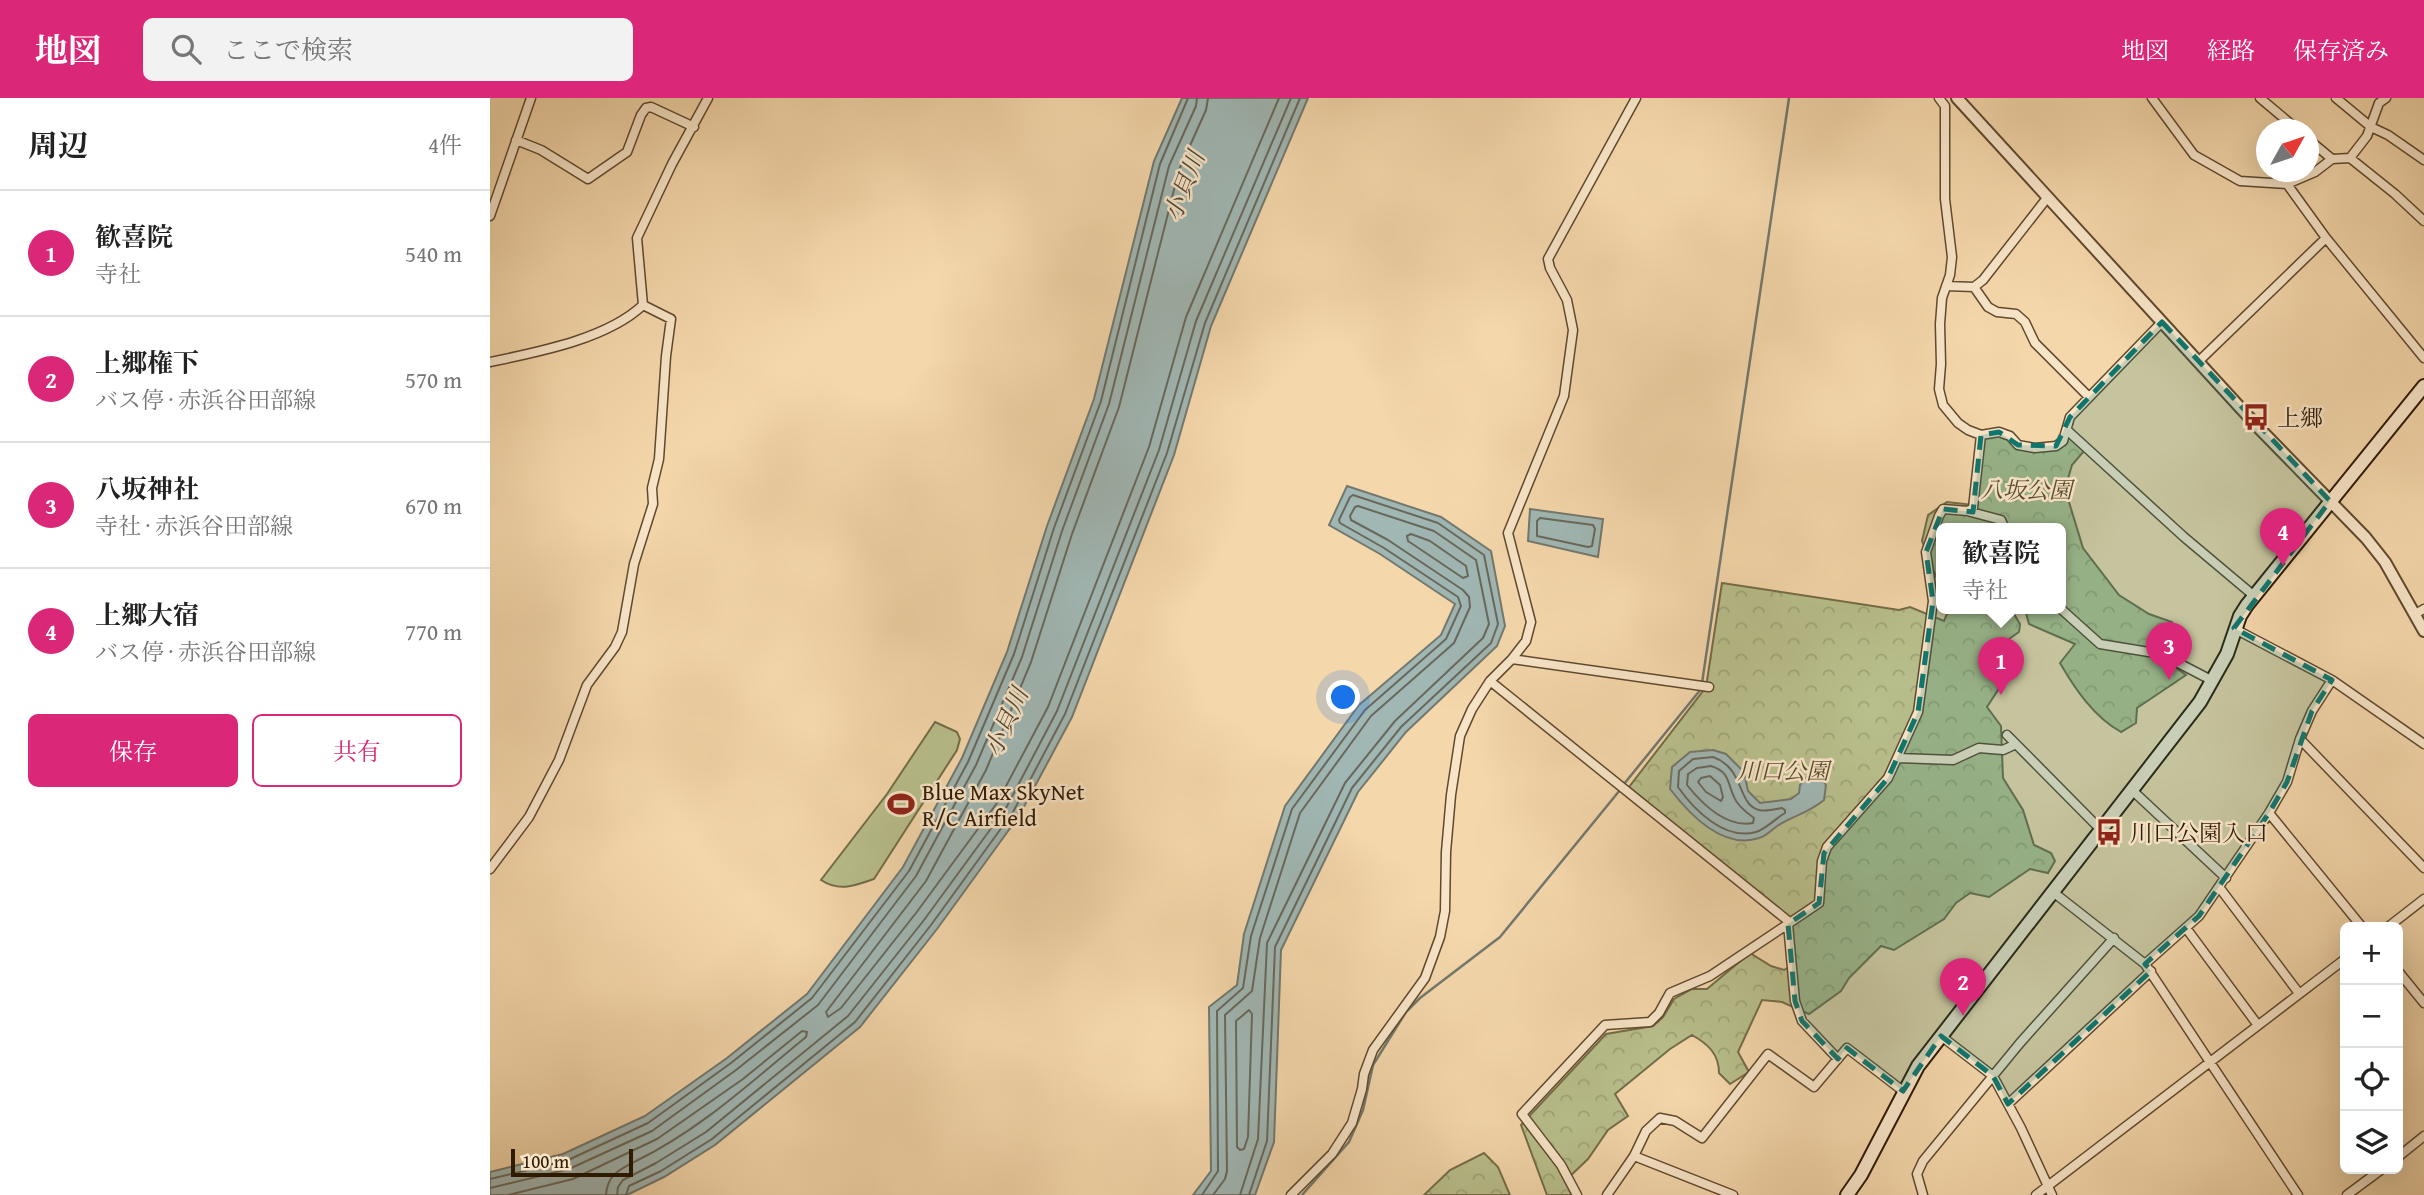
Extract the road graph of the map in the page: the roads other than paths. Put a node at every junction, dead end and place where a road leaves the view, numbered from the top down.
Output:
1 (531, 98) edge
2 (708, 98) edge
3 (1636, 98) edge
4 (1939, 98) edge
5 (1957, 98) edge
6 (2152, 98) edge
7 (2260, 98) edge
8 (2336, 98) edge
9 (2386, 98) edge
10 (2285, 119) edge
11 (694, 127) junction
12 (2371, 127) junction
13 (516, 140) junction
14 (2319, 148) edge
15 (2350, 158) junction
16 (2332, 159) junction
17 (2424, 160) edge
18 (2287, 184) junction
19 (2047, 198) junction
20 (490, 216) edge
21 (2424, 221) edge
22 (2326, 239) junction
23 (1946, 286) junction
24 (1974, 287) junction
25 (643, 305) junction
26 (2162, 323) junction
27 (2424, 358) edge
28 (490, 362) edge
29 (2198, 362) junction
30 (2424, 386) edge
31 (2090, 397) junction
32 (2068, 431) junction
33 (1981, 435) junction
34 (2330, 501) junction
35 (1967, 511) junction
36 (2002, 523) edge
37 (2253, 595) junction
38 (2419, 611) edge
39 (2066, 613) edge
40 (2235, 629) junction
41 (2424, 631) edge
42 (1512, 659) junction
43 (2332, 680) junction
44 (1490, 681) junction
45 (2213, 681) junction
46 (1709, 687) dead end
47 (2007, 735) dead end
48 (2300, 739) junction
49 (2014, 744) junction
50 (2424, 744) edge
51 (1898, 758) junction
52 (2133, 792) junction
53 (2269, 813) junction
54 (2102, 831) junction
55 (2424, 868) edge
56 (490, 869) edge
57 (2226, 877) junction
58 (2220, 887) junction
59 (2053, 892) junction
60 (2424, 899) edge
61 (2358, 922) edge
62 (2394, 922) edge
63 (1788, 924) junction
64 (2186, 928) junction
65 (2113, 938) junction
66 (2340, 963) edge
67 (2148, 967) junction
68 (2403, 977) edge
69 (2298, 992) junction
70 (2424, 1003) edge
71 (2257, 1024) junction
72 (1941, 1036) junction
73 (1838, 1059) junction
74 (2210, 1060) junction
75 (1993, 1076) junction
76 (1903, 1091) junction
77 (2008, 1104) junction
78 (2424, 1136) edge
79 (2403, 1153) edge
80 (1633, 1156) junction
81 (2375, 1174) edge
82 (2048, 1185) junction
83 (1291, 1195) edge
84 (1577, 1195) edge
85 (1606, 1195) edge
86 (1733, 1195) edge
87 (1847, 1195) edge
88 (1923, 1195) edge
89 (2036, 1195) edge
90 (2052, 1195) edge
91 (2298, 1195) edge
92 (2347, 1195) edge

1 - 13 street
2 - 11 street
3 - 42 street
4 - 23 street
5 - 19 street
6 - 18 street
7 - 10 street
8 - 12 street
9 - 12 street
11 - 13 street
11 - 25 street
12 - 15 street
12 - 17 street
13 - 20 street
14 - 16 street
15 - 16 street
15 - 21 street
16 - 18 street
18 - 22 street
19 - 24 street
19 - 26 street
22 - 27 street
22 - 29 street
23 - 24 street
23 - 33 street
24 - 31 street
25 - 28 street
25 - 56 street
26 - 29 street
26 - 31 street
29 - 34 street
30 - 34 main road
31 - 32 street
32 - 33 street
32 - 37 street
33 - 35 street
34 - 37 main road
34 - 38 street
35 - 36 street
35 - 51 street
37 - 40 main road
38 - 41 street
39 - 45 street
40 - 43 street
40 - 45 main road
42 - 44 street
42 - 46 street
43 - 48 street
43 - 50 street
44 - 63 street
44 - 83 street
45 - 52 main road
47 - 49 street
48 - 53 street
48 - 55 street
49 - 51 street
49 - 54 street
51 - 63 street
52 - 54 main road
52 - 57 street
53 - 57 street
53 - 61 street
54 - 59 main road
57 - 58 street
58 - 64 street
58 - 69 street
59 - 65 street
59 - 72 main road
60 - 62 street
63 - 73 street
63 - 84 street
64 - 67 street
64 - 71 street
65 - 67 street
65 - 75 street
66 - 69 street
67 - 74 street
67 - 77 street
68 - 70 street
69 - 71 street
71 - 74 street
72 - 75 street
72 - 76 main road
73 - 76 street
73 - 80 street
74 - 82 street
74 - 91 street
75 - 77 street
75 - 88 street
76 - 87 main road
77 - 82 street
78 - 79 street
80 - 85 street
80 - 86 street
81 - 92 street
82 - 89 street
82 - 90 street

